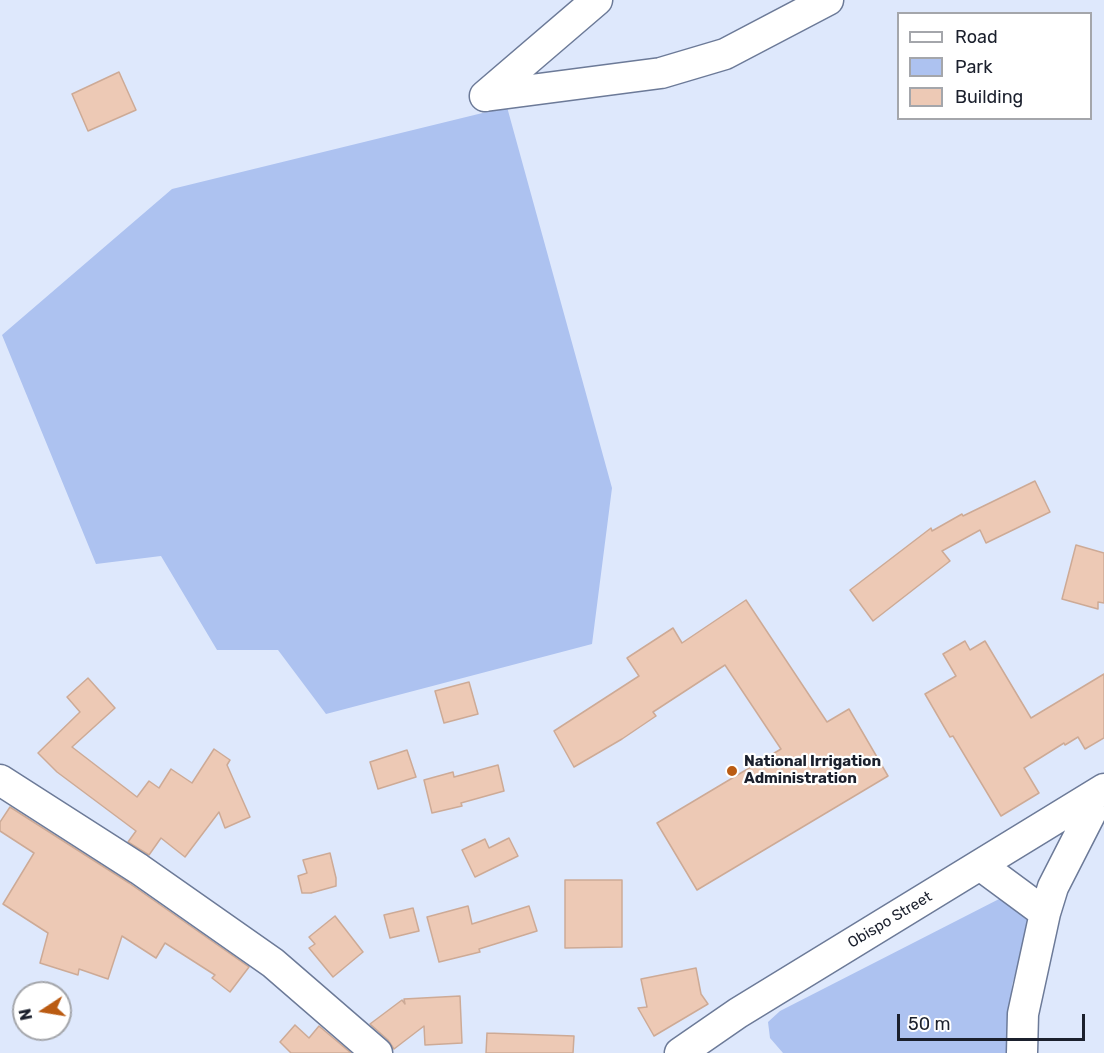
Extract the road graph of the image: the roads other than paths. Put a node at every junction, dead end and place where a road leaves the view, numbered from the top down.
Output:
1 (597, 0) edge
2 (828, 0) edge
3 (0, 780) edge
4 (1103, 790) edge
5 (980, 865) junction
6 (1045, 913) junction
7 (377, 1053) edge
8 (680, 1053) edge
9 (1022, 1053) edge

1 - 2 street
3 - 7 street
4 - 5 street, Obispo Street
4 - 6 street, Obispo Street
5 - 6 street
5 - 8 street, Obispo Street
6 - 9 street, Obispo Street

